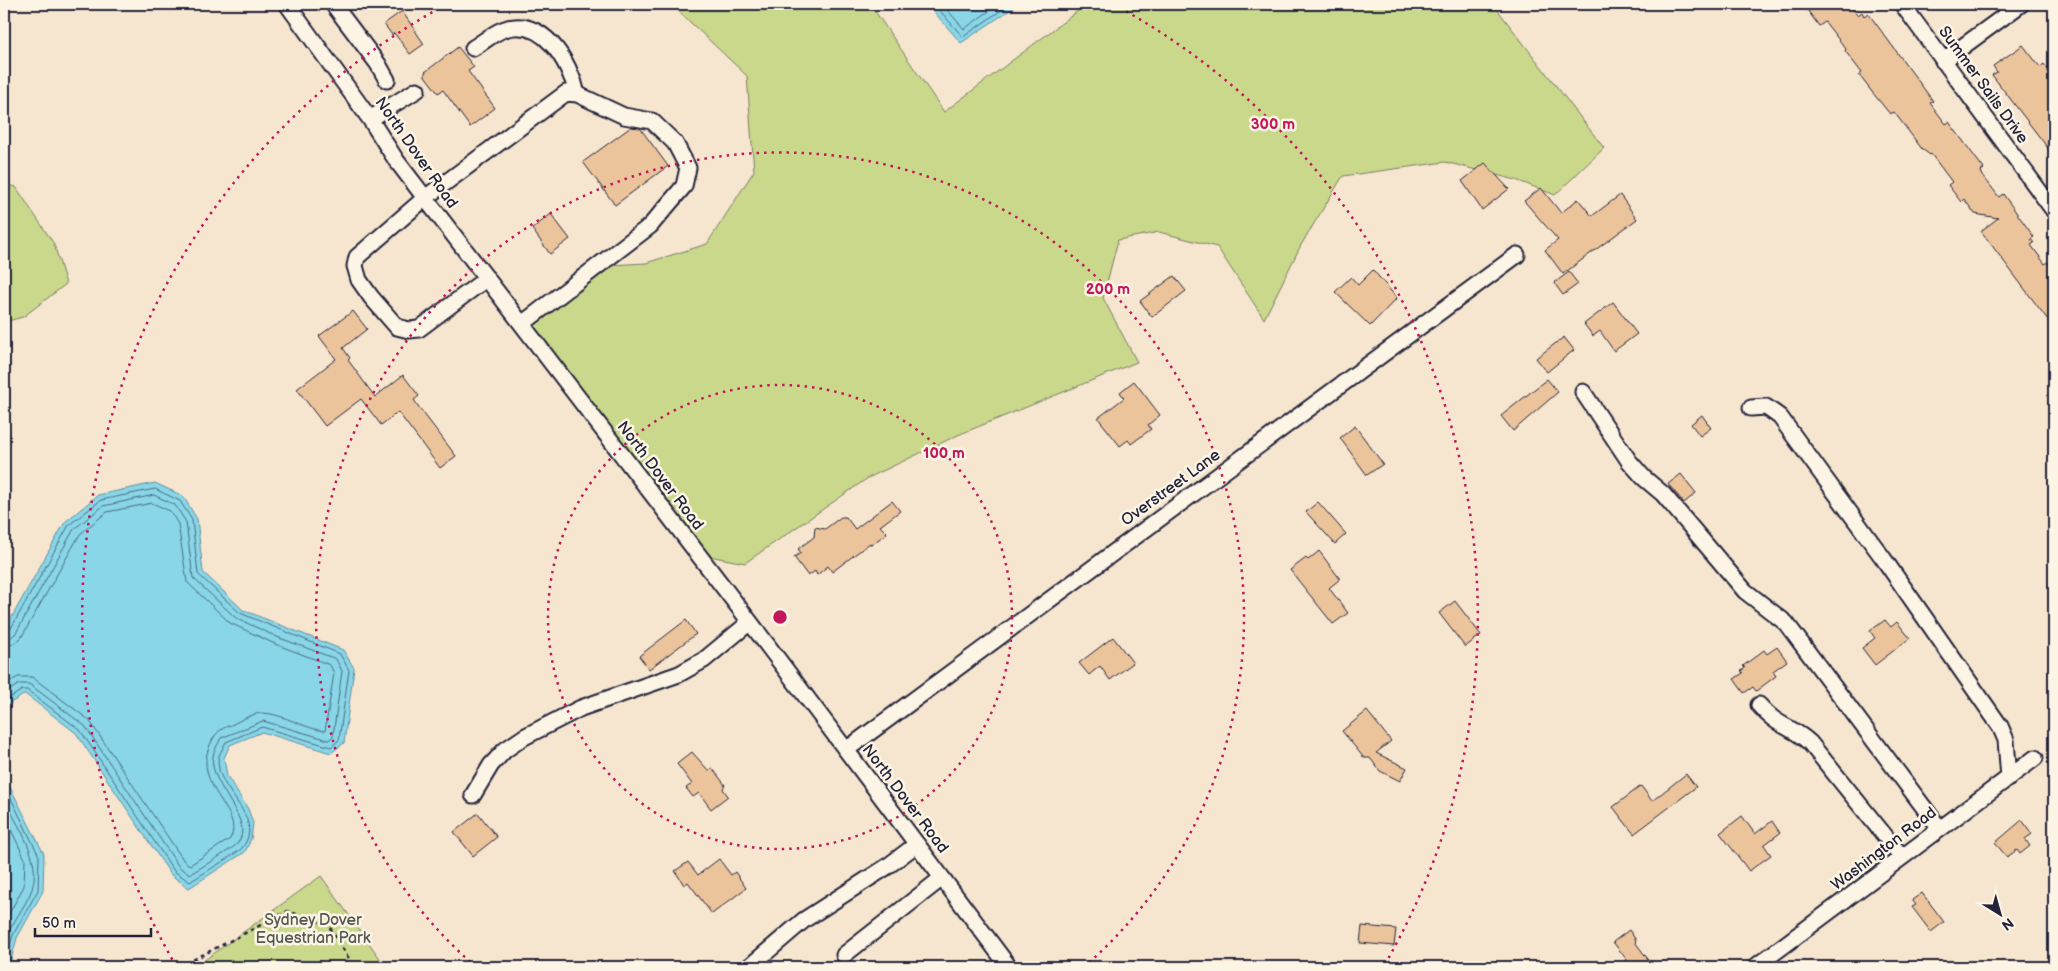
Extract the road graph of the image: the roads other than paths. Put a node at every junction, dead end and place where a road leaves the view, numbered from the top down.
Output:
1 (286, 4) edge
2 (333, 4) edge
3 (1902, 4) edge
4 (2021, 4) edge
5 (473, 48) dead end
6 (1944, 61) junction
7 (387, 80) dead end
8 (417, 90) dead end
9 (577, 94) junction
10 (370, 119) junction
11 (425, 198) junction
12 (2054, 211) edge
13 (1517, 255) dead end
14 (487, 278) junction
15 (522, 324) junction
16 (1583, 392) dead end
17 (1751, 408) dead end
18 (750, 622) junction
19 (1759, 705) dead end
20 (846, 750) junction
21 (2035, 758) dead end
22 (2009, 778) junction
23 (473, 795) dead end
24 (1940, 829) junction
25 (917, 844) junction
26 (1902, 857) junction
27 (942, 878) junction
28 (844, 955) dead end
29 (749, 967) edge
30 (1010, 967) edge
31 (1754, 967) edge

1 - 10 street, North Dover Road
2 - 7 street
3 - 6 street, Summer Sails Drive
4 - 6 street
5 - 9 street
6 - 12 street, Summer Sails Drive
8 - 10 street
9 - 11 street
9 - 15 street
10 - 11 street, North Dover Road
11 - 14 street, North Dover Road
11 - 14 street
13 - 20 street, Overstreet Lane
14 - 15 street, North Dover Road
15 - 18 street, North Dover Road
16 - 24 street
17 - 22 street
18 - 20 street, North Dover Road
18 - 23 street
19 - 26 street
20 - 25 street, North Dover Road
21 - 22 street, Washington Road
22 - 24 street, Washington Road
24 - 26 street, Washington Road
25 - 27 street, North Dover Road
25 - 29 street
26 - 31 street, Washington Road
27 - 28 street
27 - 30 street, North Dover Road

